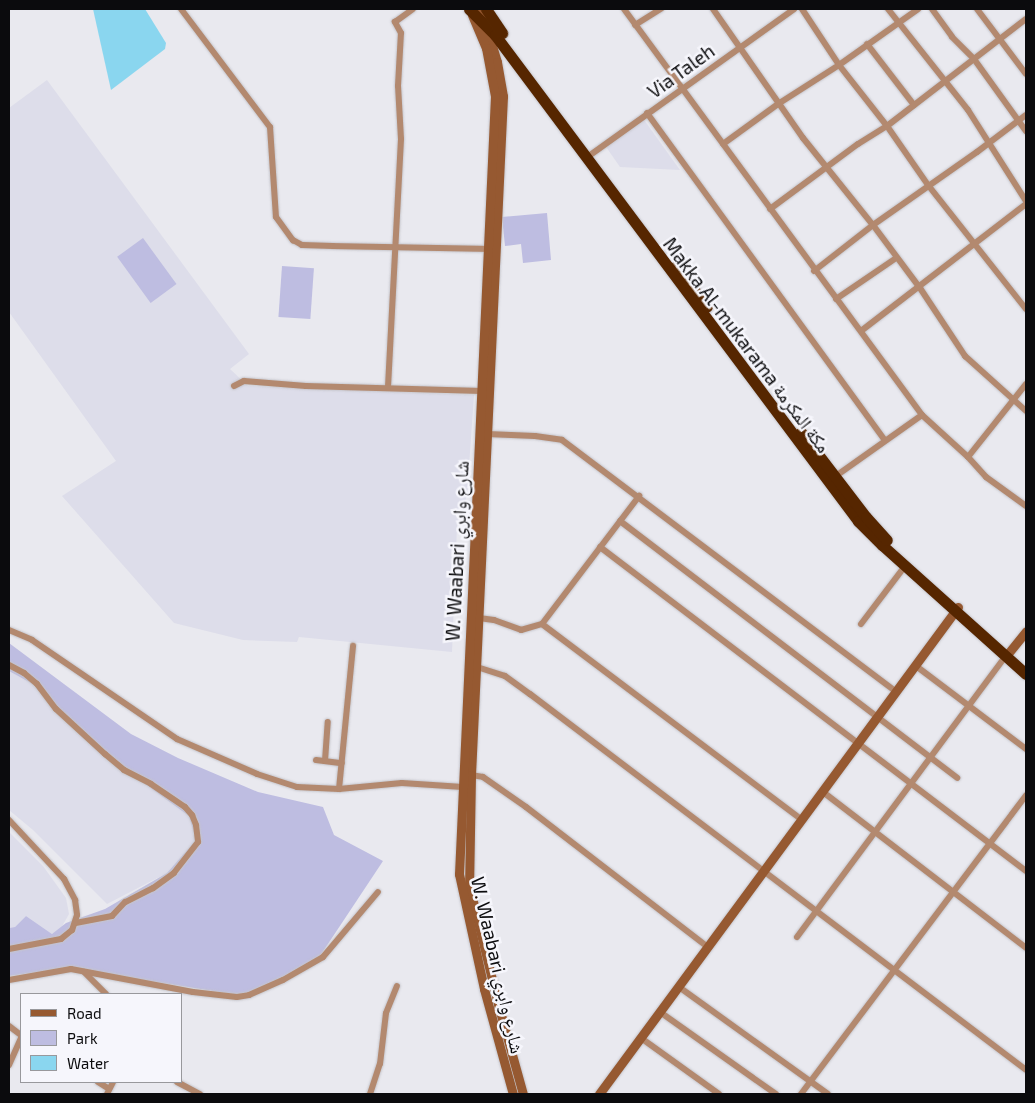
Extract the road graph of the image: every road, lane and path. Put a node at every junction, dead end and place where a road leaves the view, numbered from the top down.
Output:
1 (180, 9) edge
2 (413, 9) edge
3 (469, 9) edge
4 (481, 9) edge
5 (486, 9) edge
6 (624, 9) edge
7 (661, 9) edge
8 (713, 9) edge
9 (794, 9) edge
10 (802, 9) edge
11 (888, 9) edge
12 (918, 9) edge
13 (932, 9) edge
14 (977, 9) edge
15 (1026, 19) edge
16 (899, 23) junction
17 (486, 24) junction
18 (635, 24) junction
19 (999, 38) junction
20 (867, 44) junction
21 (739, 47) junction
22 (974, 59) junction
23 (839, 65) junction
24 (1026, 74) edge
25 (946, 81) junction
26 (683, 89) junction
27 (778, 104) junction
28 (914, 105) junction
29 (647, 113) junction
30 (1026, 114) edge
31 (1018, 120) junction
32 (887, 126) junction
33 (1026, 131) edge
34 (989, 141) junction
35 (724, 144) junction
36 (589, 156) junction
37 (827, 167) junction
38 (928, 185) junction
39 (1026, 202) edge
40 (770, 209) junction
41 (873, 225) junction
42 (974, 243) junction
43 (396, 248) junction
44 (488, 249) junction
45 (896, 258) junction
46 (814, 271) junction
47 (920, 288) junction
48 (836, 299) junction
49 (1026, 309) edge
50 (861, 331) junction
51 (1026, 384) edge
52 (234, 386) dead end
53 (388, 387) junction
54 (482, 391) junction
55 (1012, 399) junction
56 (1026, 411) edge
57 (922, 415) junction
58 (487, 434) junction
59 (885, 440) junction
60 (968, 457) junction
61 (831, 479) junction
62 (639, 496) junction
63 (1026, 506) edge
64 (620, 521) junction
65 (600, 547) junction
66 (905, 566) junction
67 (956, 609) junction
68 (479, 618) junction
69 (542, 624) junction
70 (861, 624) dead end
71 (9, 630) edge
72 (1026, 631) edge
73 (353, 646) dead end
74 (1008, 653) junction
75 (9, 665) edge
76 (1026, 665) edge
77 (916, 666) junction
78 (477, 667) junction
79 (1026, 674) edge
80 (897, 692) junction
81 (969, 706) junction
82 (878, 718) junction
83 (328, 722) dead end
84 (859, 743) junction
85 (1026, 750) edge
86 (930, 757) junction
87 (316, 760) dead end
88 (325, 761) junction
89 (342, 763) junction
90 (471, 775) junction
91 (957, 778) dead end
92 (911, 783) junction
93 (463, 787) junction
94 (339, 789) junction
95 (823, 792) junction
96 (1026, 795) edge
97 (9, 820) edge
98 (802, 820) junction
99 (875, 832) junction
100 (990, 843) junction
101 (1026, 871) edge
102 (764, 872) junction
103 (378, 892) dead end
104 (953, 892) junction
105 (816, 910) junction
106 (76, 923) junction
107 (797, 937) dead end
108 (708, 947) junction
109 (1026, 948) edge
110 (9, 949) edge
111 (894, 970) junction
112 (83, 972) junction
113 (9, 980) edge
114 (9, 986) edge
115 (397, 986) dead end
116 (679, 987) junction
117 (105, 993) edge
118 (184, 993) edge
119 (660, 1012) junction
120 (9, 1026) edge
121 (20, 1035) edge
122 (20, 1038) edge
123 (641, 1038) junction
124 (9, 1065) edge
125 (1026, 1070) edge
126 (810, 1082) junction
127 (99, 1083) edge
128 (178, 1083) edge
129 (108, 1092) edge
130 (189, 1092) edge
131 (200, 1094) edge
132 (370, 1094) edge
133 (513, 1094) edge
134 (523, 1094) edge
135 (599, 1094) edge
136 (718, 1094) edge
137 (776, 1094) edge
138 (801, 1094) edge
139 (828, 1094) edge

1 - 43 street
2 - 43 street
3 - 17 highway, Makka Al-mukarama مكة المكرمة
3 - 44 main road, W. Waabari شارع وابري
4 - 17 main road, W. Waabari شارع وابري
5 - 36 highway, Makka Al-mukarama مكة المكرمة
6 - 18 street
7 - 18 street
8 - 21 street
9 - 21 street, Via Taleh
10 - 23 street
11 - 16 street
12 - 16 street
13 - 22 street
14 - 19 street
15 - 19 street
16 - 20 street
16 - 25 street
17 - 36 highway, Makka Al-mukarama مكة المكرمة
17 - 58 main road, W. Waabari شارع وابري
18 - 26 street
19 - 22 street
19 - 24 street
20 - 23 street
20 - 28 street
21 - 26 street, Via Taleh
21 - 27 street
22 - 25 street
22 - 31 street
23 - 27 street
23 - 32 street
25 - 28 street
25 - 34 street
26 - 29 street, Via Taleh
26 - 35 street
27 - 35 street
27 - 37 street
28 - 32 street
29 - 36 street, Via Taleh
29 - 59 street
30 - 31 street
31 - 33 street
31 - 34 street
32 - 37 street
32 - 38 street
34 - 38 street
34 - 39 street
35 - 40 street
36 - 61 highway, Makka Al-mukarama مكة المكرمة
37 - 40 street
37 - 41 street
38 - 41 street
38 - 42 street
39 - 42 street
40 - 46 street
41 - 45 street
41 - 46 street
42 - 47 street
42 - 49 street
43 - 44 street
43 - 53 street
44 - 54 main road, W. Waabari شارع وابري
45 - 47 street
45 - 48 street
46 - 48 street
47 - 50 street
47 - 55 street
48 - 50 street
50 - 57 street
51 - 55 street
52 - 53 street
53 - 54 street
54 - 93 main road, W. Waabari شارع وابري
55 - 56 street
55 - 60 street
57 - 59 street
57 - 60 street
58 - 62 street
58 - 68 main road, W. Waabari شارع وابري
59 - 61 street
60 - 63 street
61 - 66 highway, Makka Al-mukarama مكة المكرمة
61 - 67 highway, Makka Al-mukarama مكة المكرمة
62 - 64 street
62 - 80 street
64 - 65 street
64 - 82 street
65 - 69 street
65 - 84 street
66 - 67 highway, Makka Al-mukarama مكة المكرمة
66 - 70 street
67 - 74 highway, Makka Al-mukarama مكة المكرمة
67 - 77 main road
68 - 69 street
68 - 78 main road, W. Waabari شارع وابري
69 - 98 street
71 - 94 street
72 - 74 main road
73 - 89 street
74 - 76 highway, Makka Al-mukarama مكة المكرمة
74 - 79 highway, Makka Al-mukarama مكة المكرمة
74 - 81 street
75 - 106 street
77 - 80 main road
77 - 81 street
78 - 90 main road, W. Waabari شارع وابري
78 - 102 street
80 - 82 main road
81 - 85 street
81 - 86 street
82 - 84 main road
82 - 86 street
83 - 88 street
84 - 92 street
84 - 95 main road
86 - 91 street
86 - 92 street
87 - 88 street
88 - 89 street
89 - 94 street
90 - 108 street
90 - 134 main road, W. Waabari شارع وابري
92 - 99 street
92 - 100 street
93 - 94 street
93 - 133 main road, W. Waabari شارع وابري
95 - 98 main road
95 - 99 street
96 - 100 street
97 - 106 street
98 - 102 main road
99 - 104 street
99 - 105 street
100 - 101 street
100 - 104 street
102 - 105 street
102 - 108 main road
103 - 118 street
104 - 109 street
104 - 111 street
105 - 107 street
105 - 111 street
106 - 110 street
108 - 116 main road
111 - 125 street
111 - 126 street
112 - 113 street
112 - 117 street
112 - 118 street
113 - 114 street
115 - 132 street
116 - 119 main road
116 - 126 street
119 - 123 main road
119 - 137 street
120 - 121 street
122 - 124 street
123 - 135 main road
123 - 136 street
126 - 138 street
126 - 139 street
127 - 129 street
128 - 130 street
130 - 131 street

